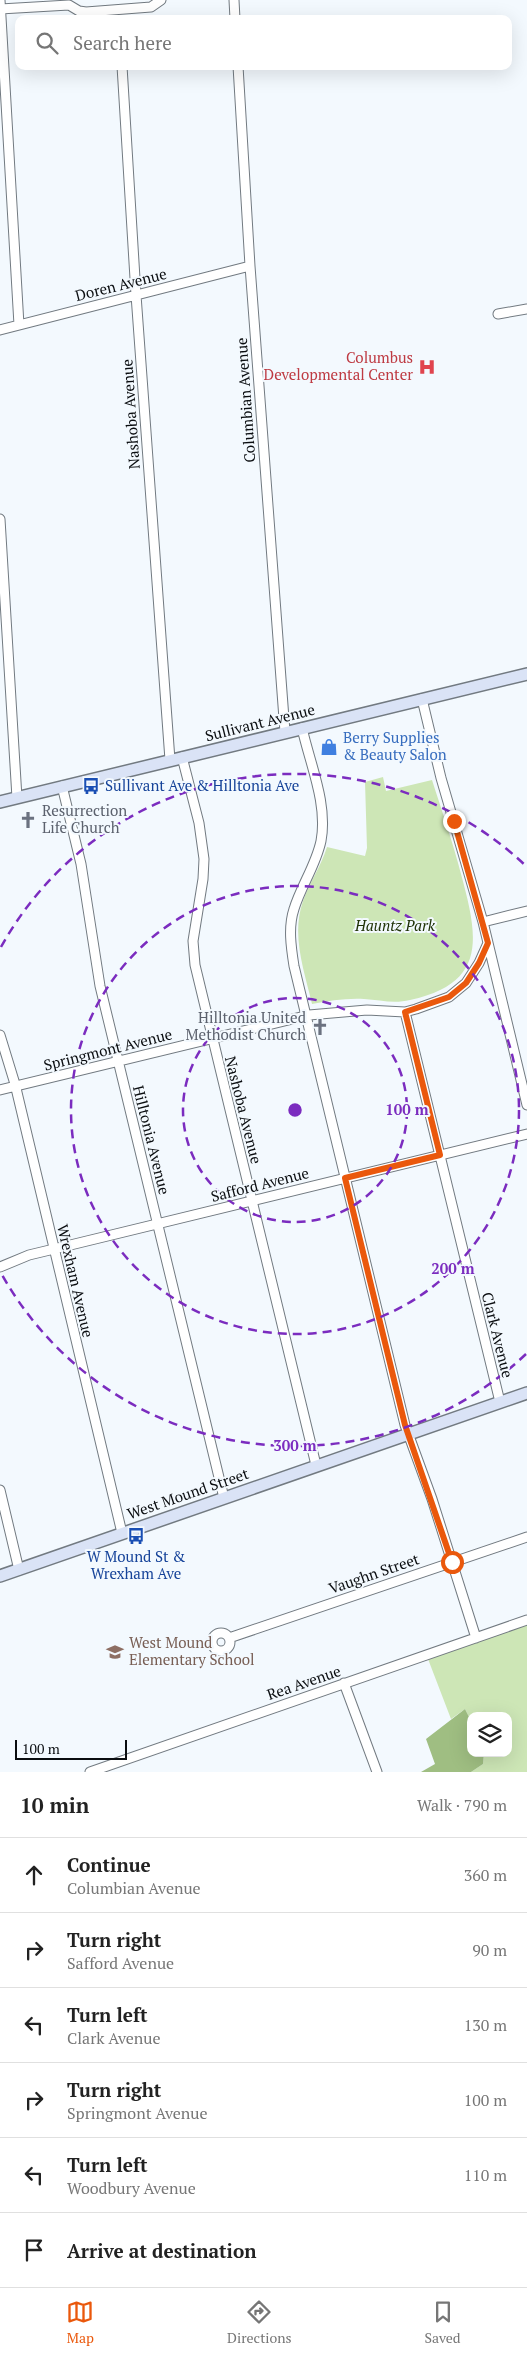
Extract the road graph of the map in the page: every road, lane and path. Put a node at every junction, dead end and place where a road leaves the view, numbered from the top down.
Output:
1 (161, 0) edge
2 (234, 0) edge
3 (72, 2) edge
4 (0, 6) edge
5 (120, 14) edge
6 (235, 15) edge
7 (122, 70) edge
8 (238, 70) edge
9 (250, 266) junction
10 (136, 295) junction
11 (527, 309) edge
12 (498, 314) dead end
13 (19, 325) junction
14 (0, 330) edge
15 (0, 519) edge
16 (527, 674) edge
17 (422, 699) junction
18 (302, 728) junction
19 (285, 732) junction
20 (176, 759) junction
21 (62, 786) junction
22 (17, 798) junction
23 (0, 802) edge
24 (527, 911) edge
25 (483, 922) junction
26 (488, 943) junction
27 (405, 1012) junction
28 (306, 1015) junction
29 (0, 1035) edge
30 (212, 1038) junction
31 (118, 1062) junction
32 (15, 1087) junction
33 (0, 1090) edge
34 (527, 1105) edge
35 (527, 1134) edge
36 (440, 1155) junction
37 (345, 1178) junction
38 (251, 1202) junction
39 (157, 1224) junction
40 (54, 1249) junction
41 (0, 1267) edge
42 (527, 1393) edge
43 (500, 1402) junction
44 (408, 1433) junction
45 (316, 1465) junction
46 (0, 1490) edge
47 (224, 1498) junction
48 (122, 1533) junction
49 (527, 1537) edge
50 (452, 1562) junction
51 (19, 1570) junction
52 (0, 1576) edge
53 (527, 1620) edge
54 (229, 1638) dead end
55 (476, 1638) junction
56 (344, 1683) junction
57 (90, 1772) edge
58 (378, 1772) edge

1 - 5 street
2 - 6 street
3 - 4 street
3 - 5 street
4 - 13 street
7 - 10 street, Nashoba Avenue
8 - 9 street, Columbian Avenue
9 - 10 street, Doren Avenue
9 - 19 street, Columbian Avenue
10 - 13 street, Doren Avenue
10 - 20 street, Nashoba Avenue
11 - 12 street
13 - 14 street, Doren Avenue
15 - 22 street
16 - 17 street, Sullivant Avenue
17 - 18 street, Sullivant Avenue
17 - 25 street
18 - 19 street, Sullivant Avenue
18 - 28 street
19 - 20 street, Sullivant Avenue
20 - 21 street, Sullivant Avenue
20 - 30 street, Nashoba Avenue
21 - 22 street, Sullivant Avenue
21 - 31 street, Hilltonia Avenue
22 - 23 street, Sullivant Avenue
24 - 25 street
25 - 26 street
26 - 27 street, Springmont Avenue
26 - 34 street
27 - 28 street, Springmont Avenue
27 - 36 street, Clark Avenue
28 - 30 street, Springmont Avenue
28 - 37 street
29 - 32 street, Wrexham Avenue
30 - 31 street, Springmont Avenue
30 - 38 street, Nashoba Avenue
31 - 32 street, Springmont Avenue
31 - 39 street, Hilltonia Avenue
32 - 33 street, Springmont Avenue
32 - 40 street, Wrexham Avenue
35 - 36 street, Safford Avenue
36 - 37 street, Safford Avenue
36 - 43 street, Clark Avenue
37 - 38 street, Safford Avenue
37 - 44 street
38 - 39 street, Safford Avenue
38 - 45 street, Nashoba Avenue
39 - 40 street, Safford Avenue
39 - 47 street, Hilltonia Avenue
40 - 41 street, Safford Avenue
40 - 48 street, Wrexham Avenue
42 - 43 street, West Mound Street
43 - 44 street, West Mound Street
44 - 45 street, West Mound Street
44 - 50 street
45 - 47 street, West Mound Street
46 - 51 street
47 - 48 street, West Mound Street
48 - 51 street, West Mound Street
49 - 50 street, Vaughn Street
50 - 54 street, Vaughn Street
50 - 55 street
51 - 52 street, West Mound Street
53 - 55 street, Rea Avenue
55 - 56 street, Rea Avenue
56 - 57 street, Rea Avenue
56 - 58 street

